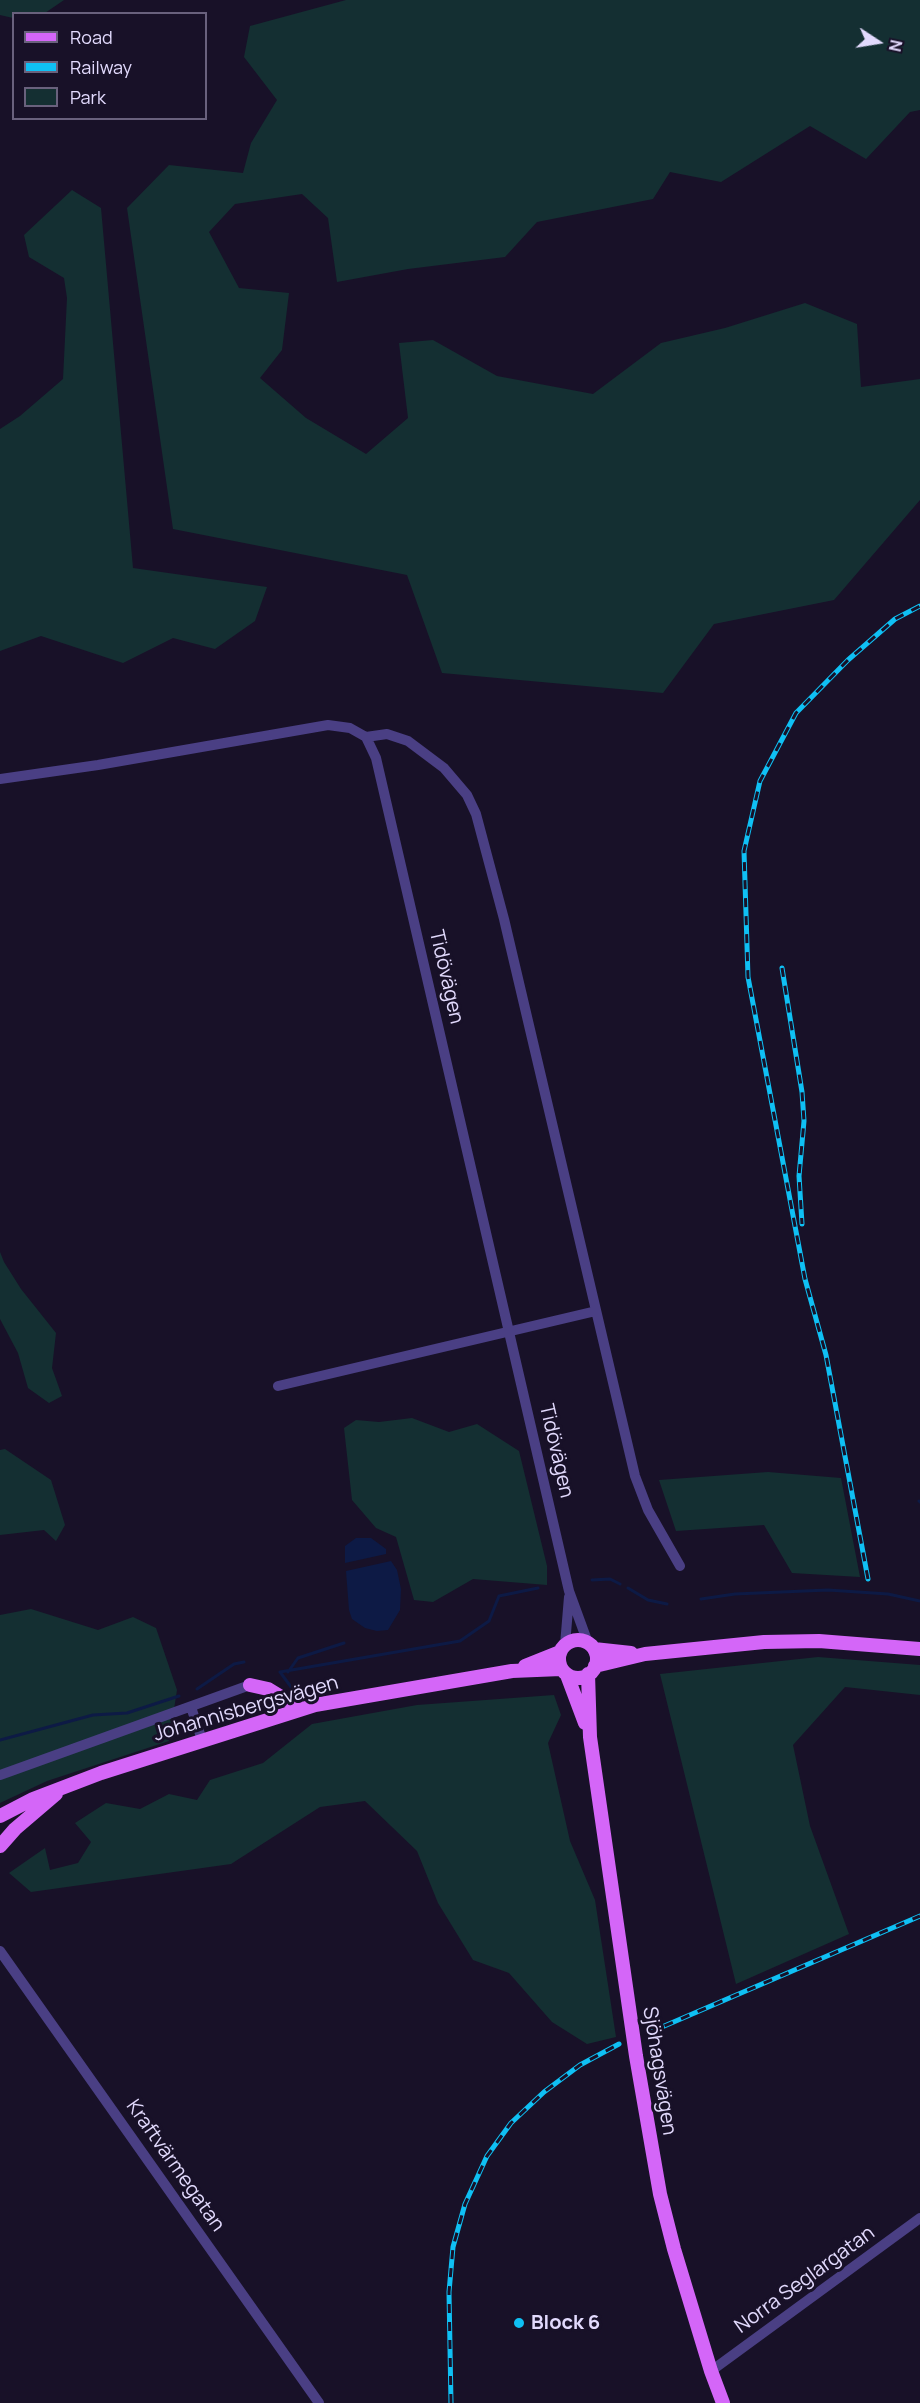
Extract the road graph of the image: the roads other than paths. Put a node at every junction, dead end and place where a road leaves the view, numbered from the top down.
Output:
1 (366, 737) junction
2 (0, 779) edge
3 (596, 1311) junction
4 (510, 1330) junction
5 (278, 1386) dead end
6 (680, 1566) dead end
7 (569, 1591) junction
8 (591, 1646) junction
9 (562, 1649) junction
10 (920, 1649) edge
11 (645, 1654) junction
12 (592, 1670) junction
13 (512, 1671) junction
14 (564, 1672) junction
15 (250, 1685) joint
16 (315, 1705) junction
17 (191, 1707) junction
18 (590, 1737) junction
19 (202, 1740) junction
20 (0, 1775) edge
21 (68, 1785) junction
22 (0, 1816) edge
23 (0, 1846) edge
24 (0, 1951) edge
25 (920, 2218) edge
26 (711, 2371) junction
27 (319, 2403) edge
28 (723, 2403) edge

1 - 2 street
1 - 3 street
1 - 4 street, Tidövägen
3 - 4 street
3 - 6 street
4 - 5 street
4 - 7 street, Tidövägen
7 - 8 street, Tidövägen
7 - 9 street, Tidövägen
8 - 9 main road
8 - 11 main road
8 - 12 main road
9 - 13 main road, Johannisbergsvägen
9 - 14 main road
10 - 11 main road
11 - 12 main road
12 - 14 main road
12 - 18 main road, Sjöhagsvägen
13 - 14 main road, Johannisbergsvägen
13 - 16 main road, Johannisbergsvägen
14 - 18 main road, Sjöhagsvägen
15 - 16 main road
15 - 17 street
16 - 19 main road, Johannisbergsvägen
17 - 19 street
17 - 20 street
18 - 26 main road, Sjöhagsvägen
19 - 21 main road, Johannisbergsvägen
21 - 22 main road, Johannisbergsvägen
21 - 23 main road
24 - 27 street, Kraftvärmegatan
25 - 26 street, Norra Seglargatan
26 - 28 main road, Sjöhagsvägen

